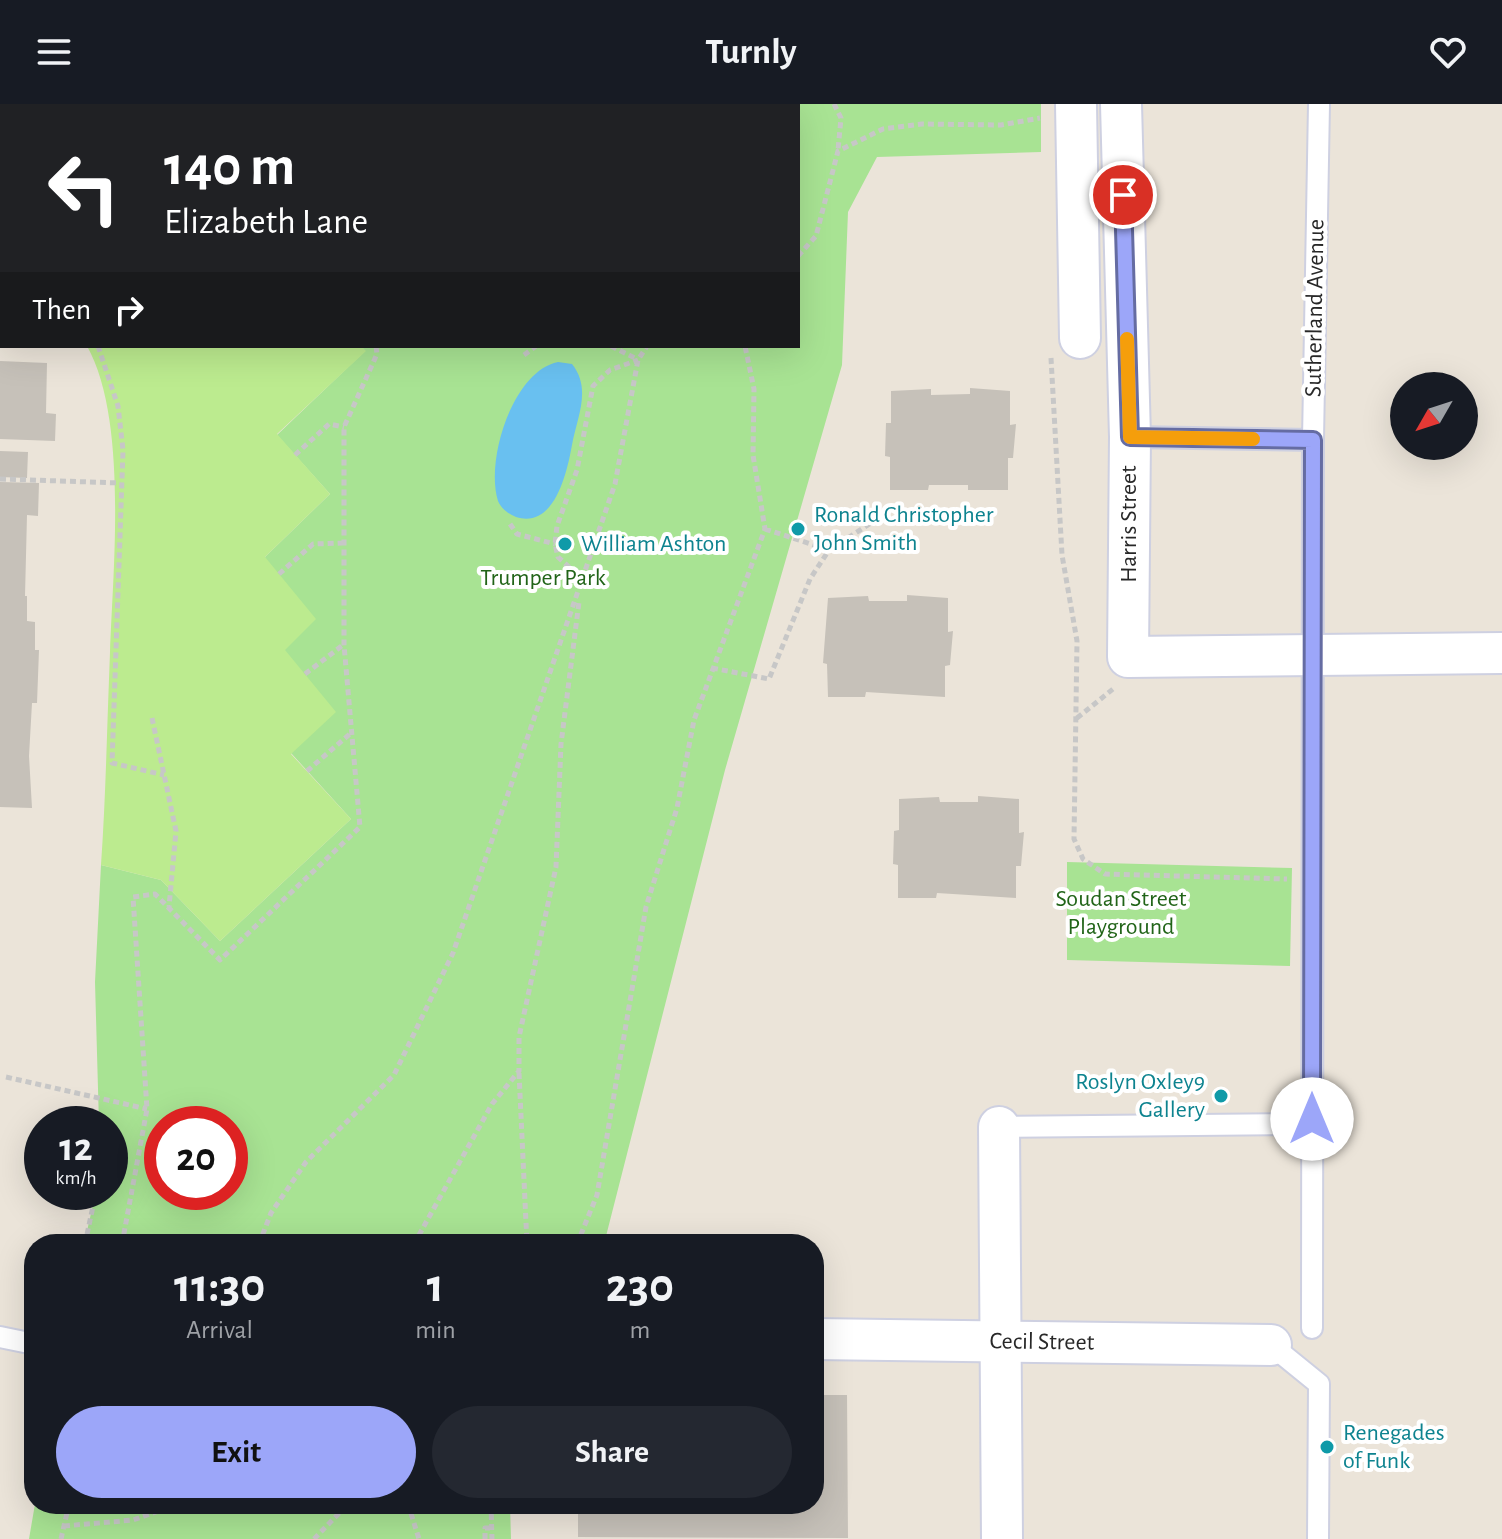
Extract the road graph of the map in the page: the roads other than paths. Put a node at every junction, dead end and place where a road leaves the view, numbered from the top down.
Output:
1 (1121, 104) edge
2 (1319, 104) edge
3 (1076, 109) edge
4 (1080, 338) dead end
5 (1130, 437) junction
6 (1313, 440) junction
7 (1314, 653) junction
8 (1502, 653) edge
9 (1298, 1124) dead end
10 (999, 1127) joint
11 (1312, 1328) dead end
12 (0, 1337) edge
13 (824, 1339) edge
14 (999, 1339) junction
15 (24, 1342) edge
16 (1271, 1345) joint
17 (1002, 1539) edge
18 (1318, 1539) edge

1 - 5 street, Harris Street
2 - 6 lane, Sutherland Avenue
3 - 4 street
5 - 6 lane
5 - 7 street, Harris Street
6 - 7 lane, Sutherland Avenue
7 - 8 street
7 - 11 lane, Sutherland Avenue
9 - 10 lane
10 - 14 street
12 - 15 lane
13 - 14 street, Cecil Street
14 - 16 street, Cecil Street
14 - 17 street
16 - 18 lane

